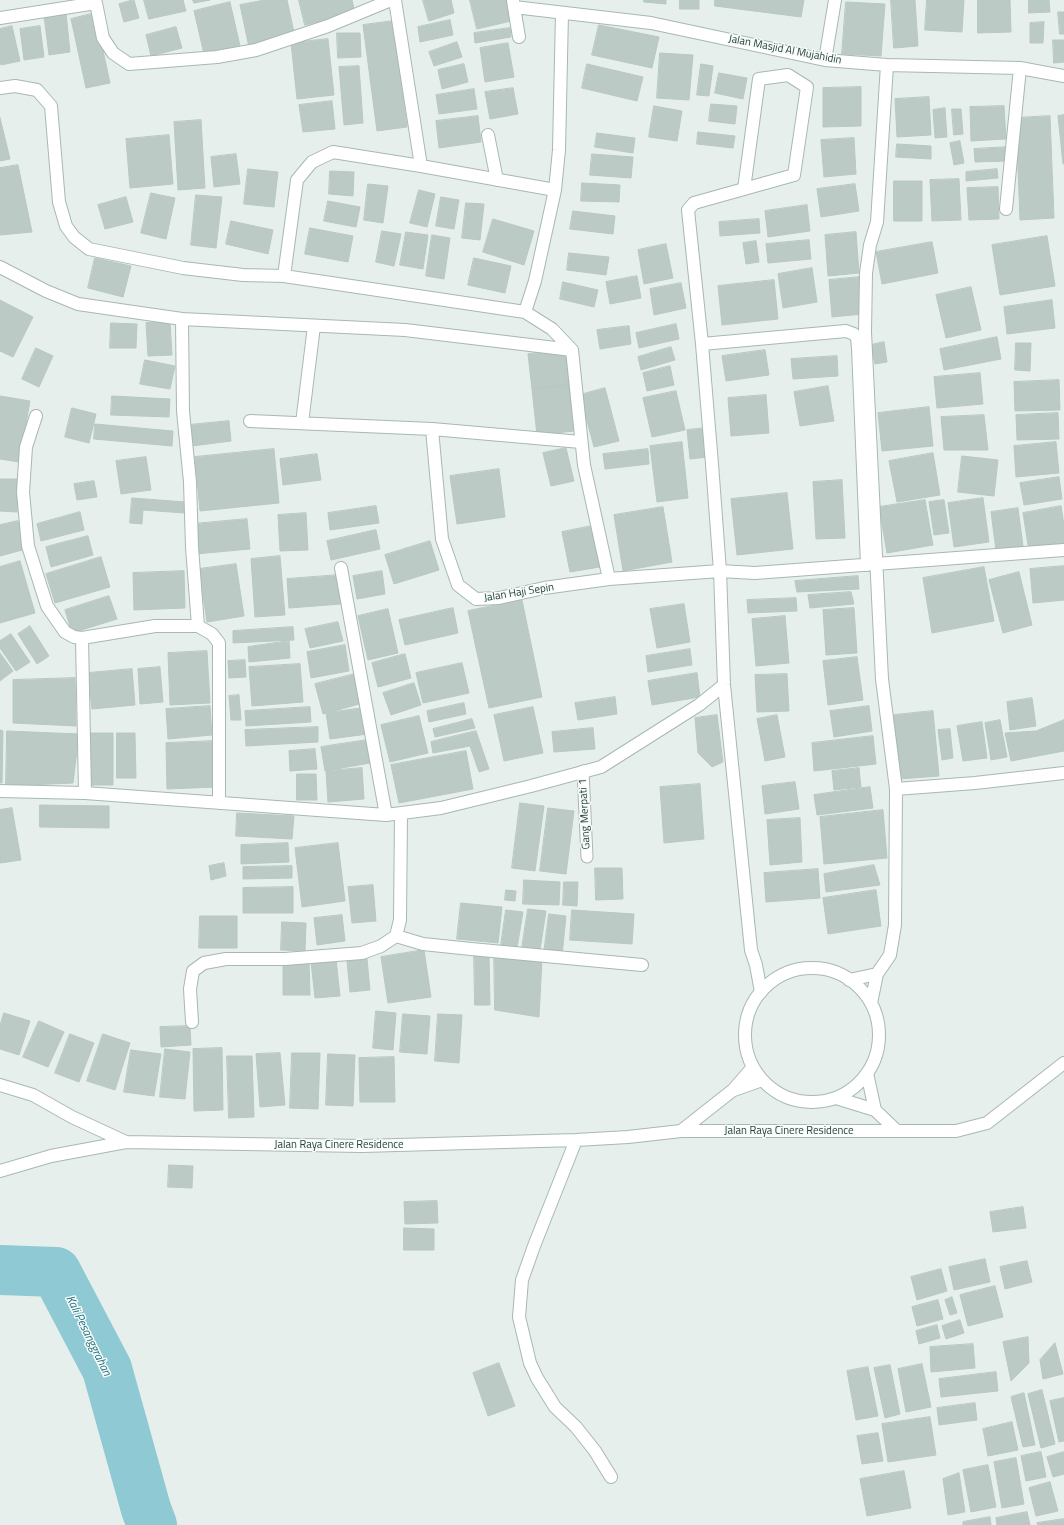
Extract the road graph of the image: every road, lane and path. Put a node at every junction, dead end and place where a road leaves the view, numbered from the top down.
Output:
1 (395, 0) edge
2 (835, 0) edge
3 (385, 1) edge
4 (96, 2) edge
5 (514, 4) edge
6 (562, 13) junction
7 (0, 18) edge
8 (520, 37) dead end
9 (825, 60) junction
10 (887, 66) junction
11 (1020, 68) junction
12 (1064, 76) edge
13 (0, 88) edge
14 (488, 135) dead end
15 (421, 166) junction
16 (497, 180) junction
17 (744, 189) junction
18 (555, 190) junction
19 (1006, 209) dead end
20 (0, 267) edge
21 (284, 276) junction
22 (525, 312) junction
23 (182, 319) junction
24 (314, 326) junction
25 (702, 344) junction
26 (572, 350) junction
27 (36, 416) dead end
28 (250, 421) dead end
29 (302, 423) junction
30 (432, 429) junction
31 (581, 442) junction
32 (1064, 550) edge
33 (872, 565) junction
34 (341, 568) dead end
35 (720, 571) junction
36 (609, 579) junction
37 (198, 626) junction
38 (82, 638) junction
39 (724, 685) junction
40 (583, 771) junction
41 (1064, 773) edge
42 (896, 789) junction
43 (0, 791) edge
44 (85, 793) junction
45 (219, 803) junction
46 (401, 814) junction
47 (386, 816) junction
48 (587, 857) dead end
49 (396, 936) junction
50 (642, 965) dead end
51 (756, 965) junction
52 (877, 974) junction
53 (850, 980) junction
54 (773, 981) junction
55 (761, 992) junction
56 (871, 1003) junction
57 (192, 1022) dead end
58 (1064, 1063) edge
59 (753, 1067) junction
60 (867, 1073) junction
61 (762, 1080) junction
62 (0, 1085) edge
63 (733, 1090) junction
64 (836, 1098) junction
65 (876, 1110) junction
66 (681, 1131) junction
67 (897, 1131) junction
68 (576, 1140) junction
69 (126, 1142) junction
70 (0, 1171) edge
71 (611, 1477) dead end

1 - 15 street
2 - 9 street
3 - 4 street
4 - 7 street
5 - 6 street, Jalan Masjid Al Mujahidin
5 - 8 street
6 - 9 street, Jalan Masjid Al Mujahidin
6 - 18 street
9 - 10 street, Jalan Masjid Al Mujahidin
10 - 11 street, Jalan Masjid Al Mujahidin
10 - 33 street
11 - 12 street, Jalan Masjid Al Mujahidin
11 - 19 street
13 - 21 street
14 - 16 street
15 - 16 street
15 - 21 street
16 - 18 street
17 - 17 street
17 - 25 street
18 - 22 street
20 - 23 street
21 - 22 street
22 - 26 street
23 - 24 street
23 - 37 street
24 - 26 street
24 - 29 street
25 - 33 street
25 - 35 street
26 - 31 street
27 - 38 street
28 - 29 street
29 - 30 street
30 - 31 street
30 - 36 street, Jalan Haji Sepin
31 - 36 street
32 - 33 street, Jalan Haji Sepin
33 - 35 street, Jalan Haji Sepin
33 - 42 street
34 - 47 street
35 - 36 street, Jalan Haji Sepin
35 - 39 street
37 - 38 street
37 - 45 street
38 - 44 street
39 - 40 street
39 - 51 street
40 - 46 street
40 - 48 lane, Gang Merpati 1
41 - 42 street
42 - 52 street
43 - 44 street
44 - 45 street
45 - 47 street
46 - 47 street
46 - 49 street
49 - 50 street
49 - 57 street
51 - 54 street
51 - 55 street
52 - 53 street
52 - 56 street
53 - 54 street
53 - 56 street
54 - 55 street
55 - 59 street
56 - 60 street
58 - 67 street, Jalan Raya Cinere Residence
59 - 61 street
59 - 63 street
60 - 64 street
60 - 65 street
61 - 63 street
61 - 64 street
62 - 69 street
63 - 66 street
64 - 65 street
65 - 67 street
66 - 67 street, Jalan Raya Cinere Residence
66 - 68 street, Jalan Raya Cinere Residence
68 - 69 street, Jalan Raya Cinere Residence
68 - 71 street
69 - 70 street, Jalan Raya Cinere Residence

